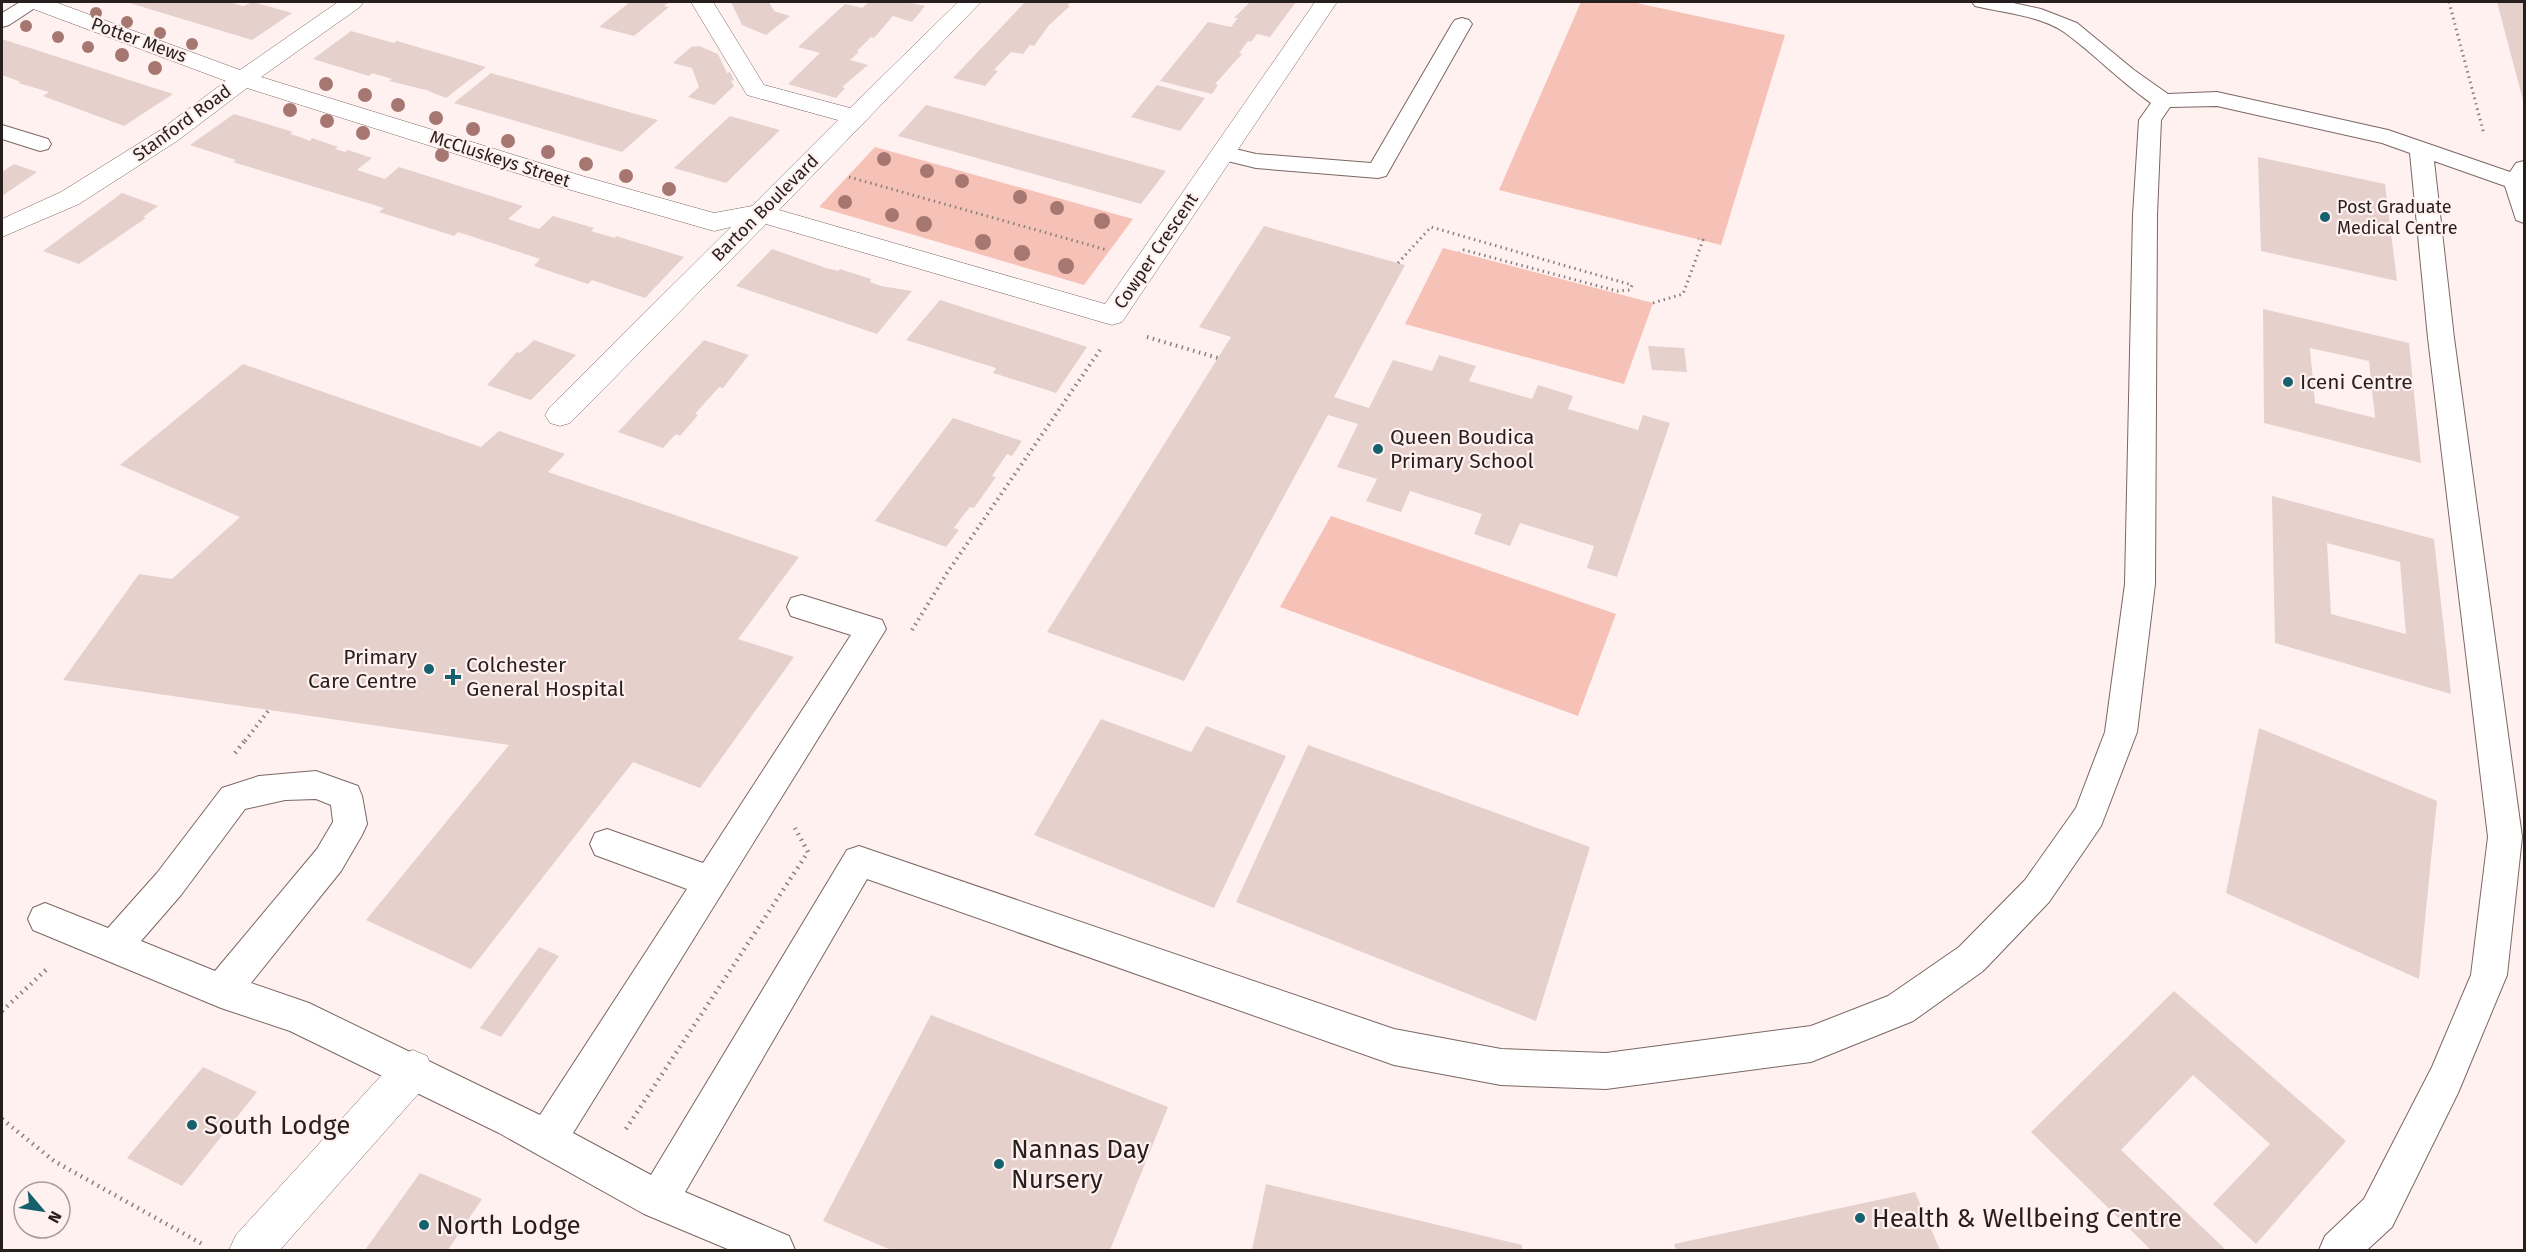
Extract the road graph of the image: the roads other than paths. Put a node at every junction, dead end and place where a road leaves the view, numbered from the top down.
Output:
1 (352, 2) edge
2 (702, 2) edge
3 (970, 2) edge
4 (1326, 2) edge
5 (1982, 2) edge
6 (43, 3) edge
7 (2, 21) edge
8 (1462, 24) dead end
9 (243, 79) junction
10 (2163, 101) junction
11 (855, 117) junction
12 (2, 132) edge
13 (40, 144) dead end
14 (2421, 149) junction
15 (1223, 153) junction
16 (2520, 175) edge
17 (759, 213) junction
18 (2524, 215) edge
19 (2, 229) edge
20 (560, 415) dead end
21 (802, 607) dead end
22 (607, 844) dead end
23 (711, 882) junction
24 (45, 919) dead end
25 (115, 946) junction
26 (221, 991) junction
27 (413, 1070) junction
28 (547, 1139) junction
29 (658, 1200) junction
30 (252, 1251) edge
31 (775, 1251) edge
32 (2339, 1251) edge

1 - 9 street, Stanford Road
2 - 11 street
3 - 11 street, Barton Boulevard
4 - 15 street, Cowper Crescent
5 - 10 lane
6 - 7 lane
6 - 9 street, Potter Mews
8 - 15 lane
9 - 17 street, McCluskeys Street
9 - 19 street, Stanford Road
10 - 14 lane
10 - 29 lane
11 - 17 street, Barton Boulevard
12 - 13 lane
14 - 16 lane
14 - 32 lane
15 - 17 street, Cowper Crescent
16 - 18 lane
17 - 20 street, Barton Boulevard
21 - 23 lane
22 - 23 lane
23 - 28 lane
24 - 25 lane
25 - 26 lane
25 - 26 lane
26 - 27 lane
27 - 28 lane
27 - 30 street
28 - 29 lane
29 - 31 lane

